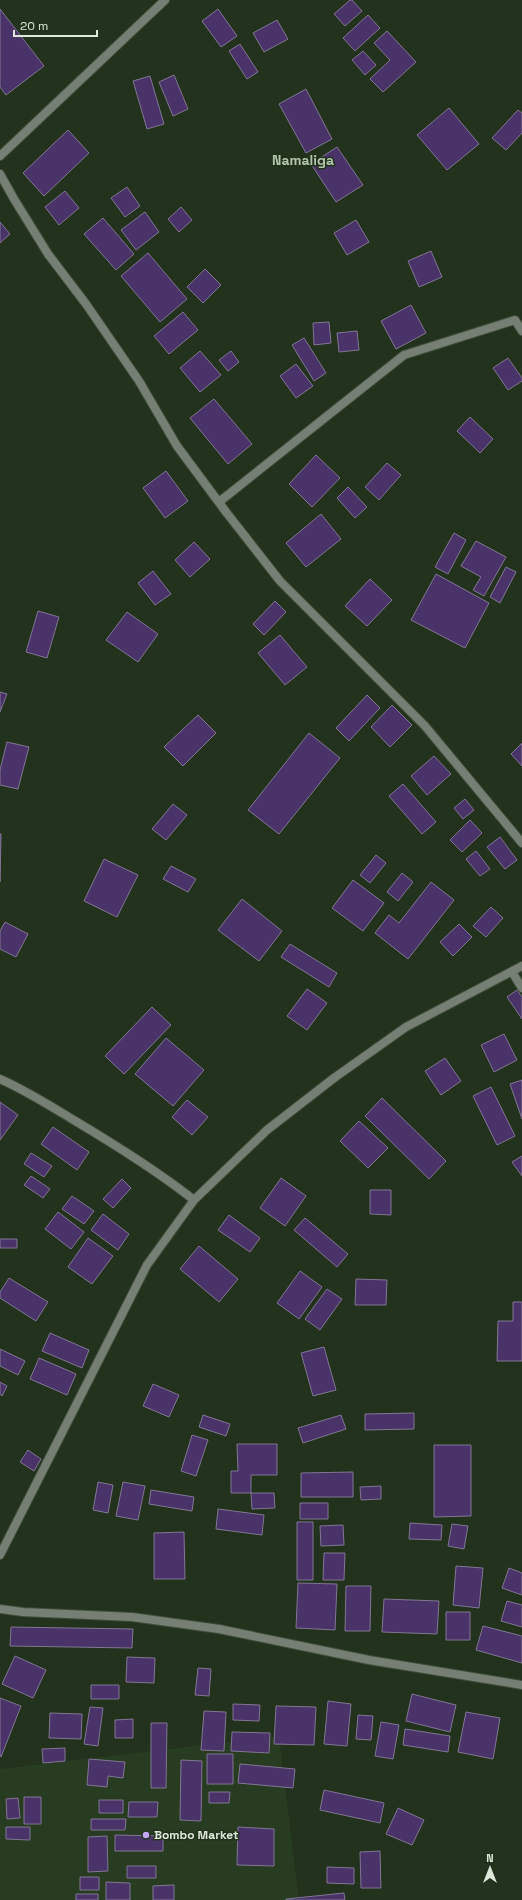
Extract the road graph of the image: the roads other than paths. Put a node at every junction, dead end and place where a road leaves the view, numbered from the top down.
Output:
1 (165, 0) edge
2 (0, 156) edge
3 (0, 174) edge
4 (522, 331) edge
5 (219, 502) junction
6 (522, 843) edge
7 (522, 966) edge
8 (512, 972) junction
9 (522, 988) edge
10 (0, 1079) edge
11 (194, 1200) junction
12 (0, 1555) edge
13 (0, 1609) edge
14 (522, 1686) edge

1 - 2 street
3 - 5 street
4 - 5 street
5 - 6 street
7 - 8 street
8 - 9 street
8 - 11 street
10 - 11 street
11 - 12 street
13 - 14 street

